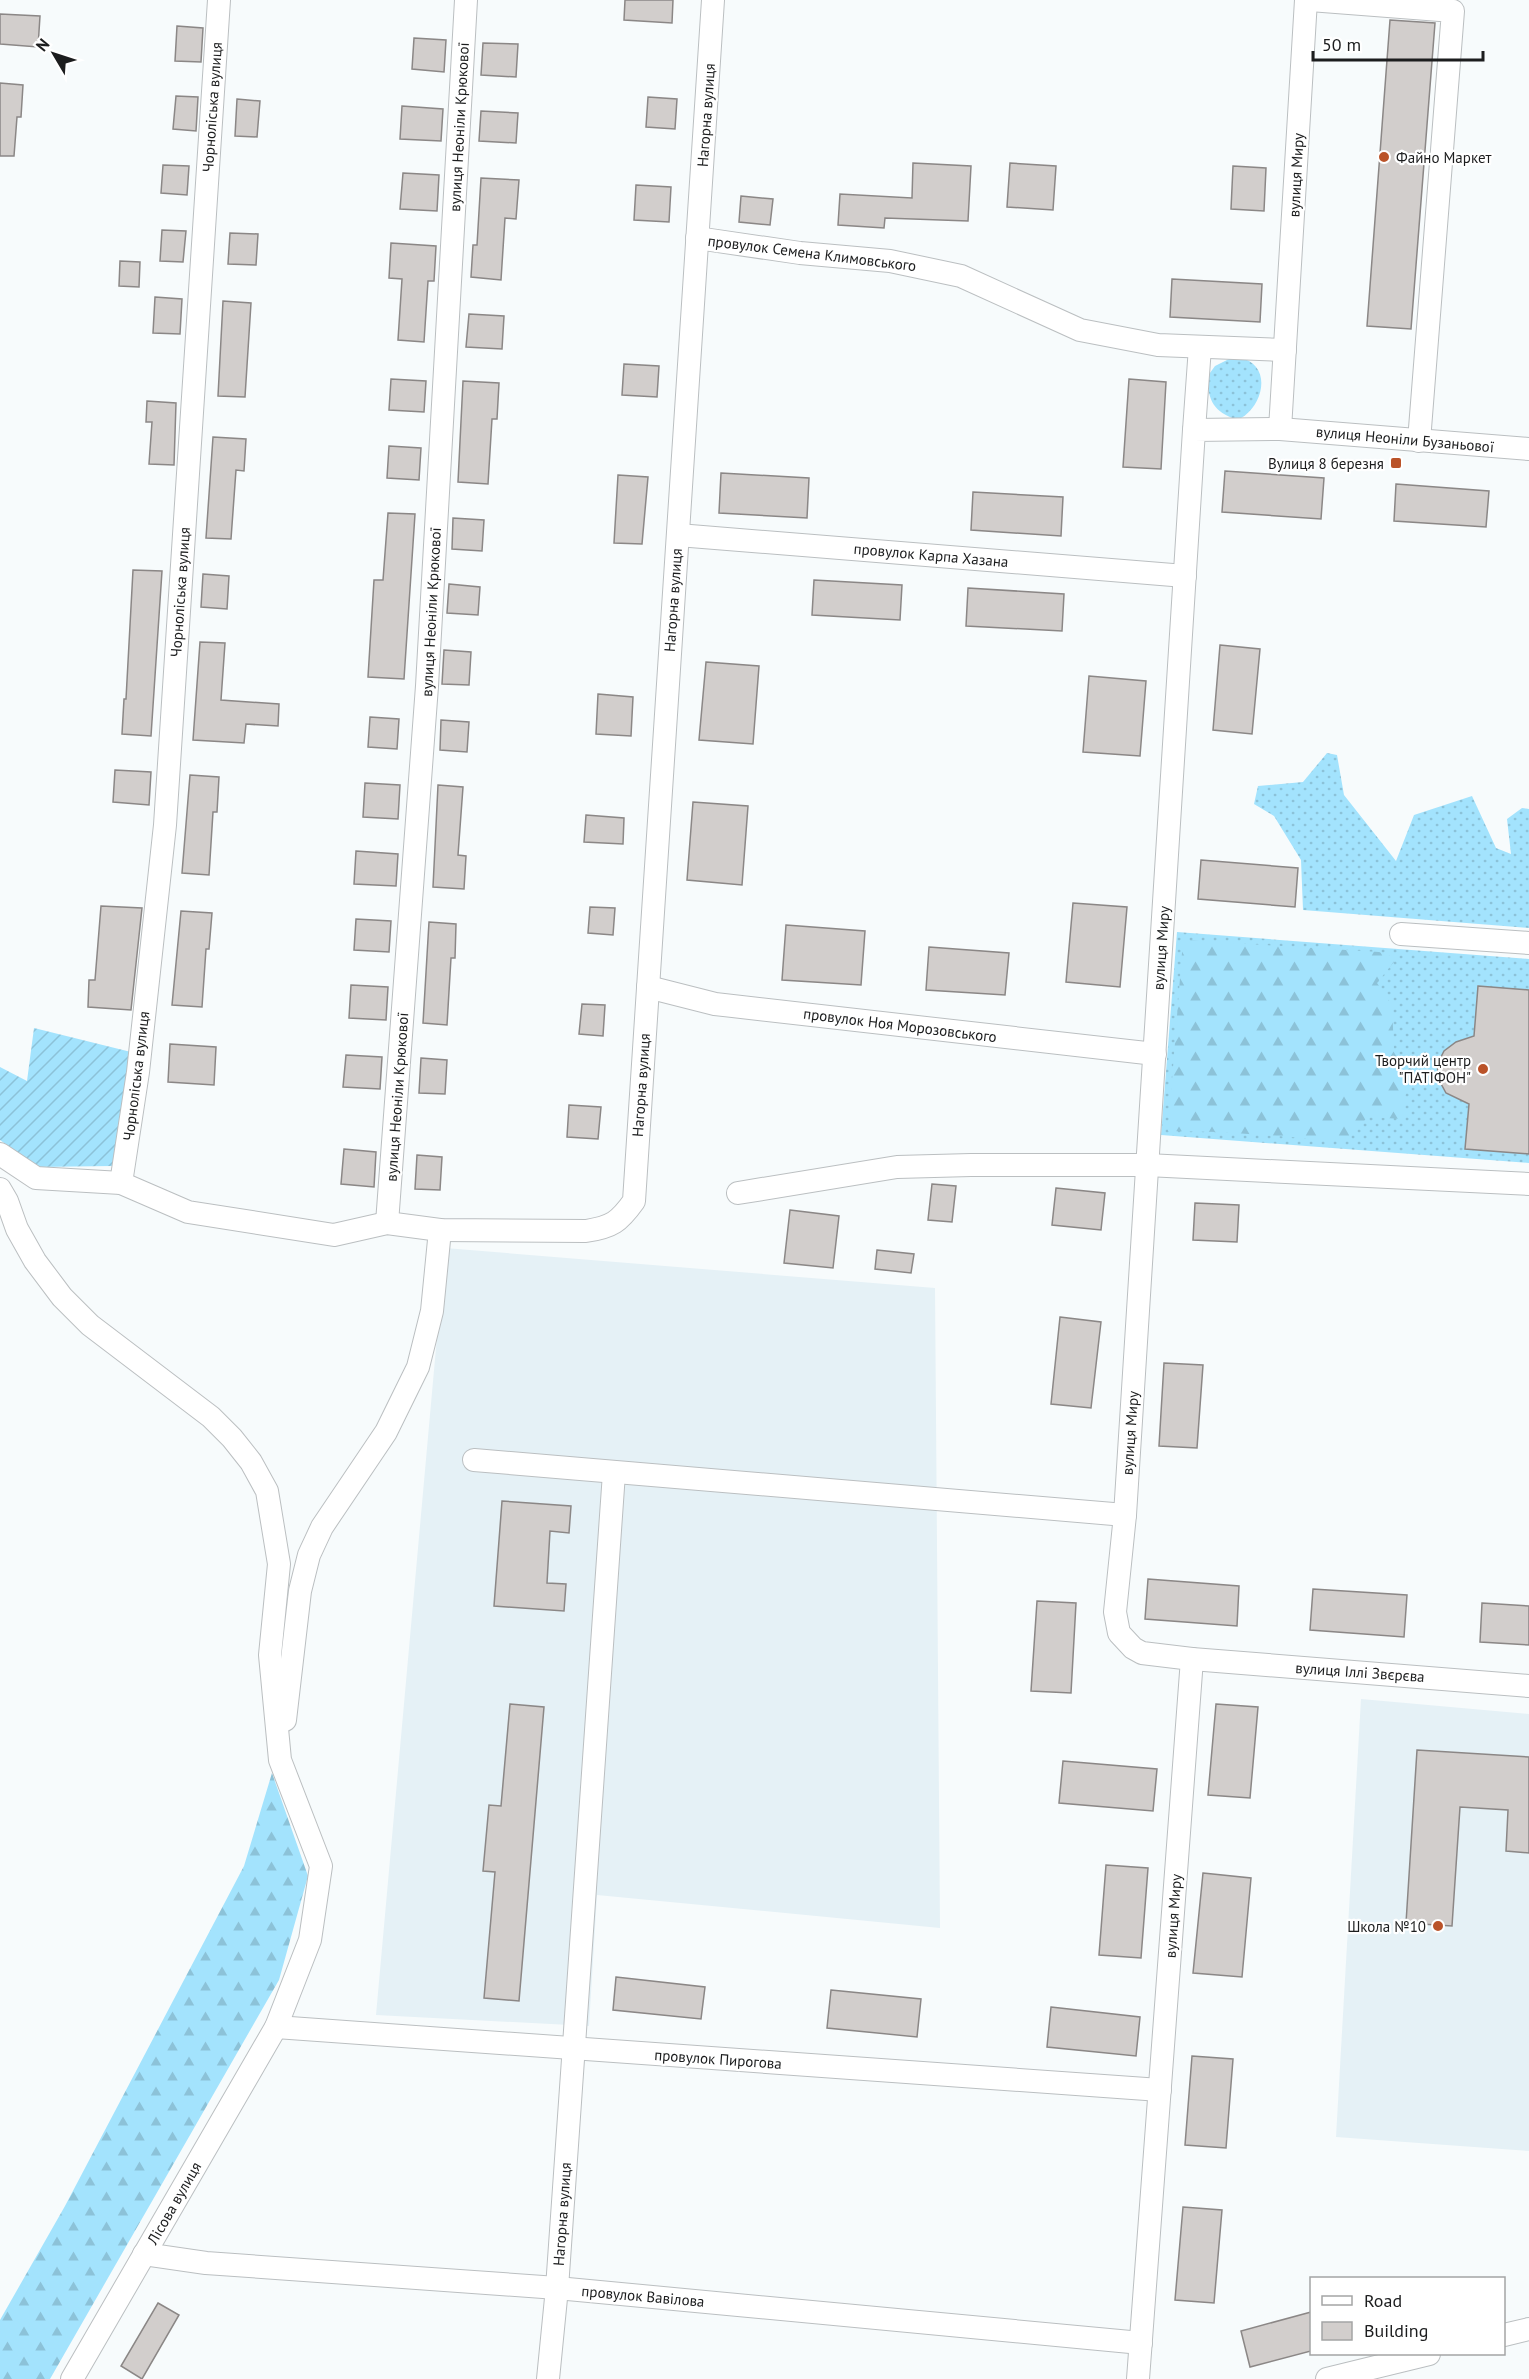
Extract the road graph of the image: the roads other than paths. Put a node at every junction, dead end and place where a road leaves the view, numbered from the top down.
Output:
1 (219, 0) edge
2 (466, 0) edge
3 (713, 0) edge
4 (1308, 0) edge
5 (698, 238) junction
6 (1200, 347) junction
7 (1285, 350) junction
8 (1280, 429) junction
9 (1194, 430) junction
10 (1419, 441) junction
11 (1529, 449) edge
12 (678, 535) junction
13 (1185, 576) junction
14 (1401, 934) dead end
15 (1529, 943) edge
16 (648, 987) junction
17 (1155, 1054) junction
18 (0, 1154) edge
19 (1148, 1165) junction
20 (36, 1178) junction
21 (121, 1183) junction
22 (1529, 1185) edge
23 (0, 1189) edge
24 (738, 1193) dead end
25 (12, 1216) junction
26 (387, 1223) junction
27 (440, 1230) junction
28 (474, 1460) dead end
29 (614, 1473) junction
30 (1125, 1515) junction
31 (1192, 1659) junction
32 (1529, 1686) edge
33 (280, 1760) junction
34 (276, 2027) junction
35 (572, 2049) junction
36 (1160, 2090) junction
37 (144, 2254) junction
38 (557, 2288) junction
39 (1529, 2329) edge
40 (1505, 2335) edge
41 (1141, 2343) junction
42 (1426, 2355) edge
43 (72, 2379) edge
44 (548, 2379) edge
45 (1138, 2379) edge
46 (1328, 2379) edge

1 - 21 street, Чорноліська вулиця
2 - 26 street, вулиця Неоніли Крюкової
3 - 5 street, Нагорна вулиця
4 - 7 street, вулиця Миру
4 - 10 street
5 - 6 street, провулок Семена Климовського
5 - 12 street, Нагорна вулиця
6 - 7 street
6 - 9 street, вулиця Миру
7 - 8 street, вулиця Миру
8 - 9 street
8 - 10 street, вулиця Неоніли Бузаньової
9 - 13 street, вулиця Миру
10 - 11 street, вулиця Неоніли Бузаньової
12 - 13 street, провулок Карпа Хазана
12 - 16 street, Нагорна вулиця
13 - 17 street, вулиця Миру
14 - 15 street
16 - 17 street, провулок Ноя Морозовського
16 - 27 street, Нагорна вулиця
17 - 19 street, вулиця Миру
18 - 20 street
19 - 22 street
19 - 24 street
19 - 30 street, вулиця Миру
20 - 21 street
20 - 25 street
21 - 26 street
23 - 25 street
25 - 33 street
26 - 27 street
27 - 33 street
28 - 29 street
29 - 30 street
29 - 35 street, Нагорна вулиця
30 - 31 street, вулиця Миру
31 - 32 street, вулиця Іллі Звєрєва
31 - 36 street, вулиця Миру
33 - 34 street, Лісова вулиця
34 - 35 street, провулок Пирогова
34 - 37 street, Лісова вулиця
35 - 36 street, провулок Пирогова
35 - 38 street, Нагорна вулиця
36 - 41 street, вулиця Миру
37 - 38 street, провулок Вавілова
37 - 43 street, Лісова вулиця
38 - 41 street, провулок Вавілова
38 - 44 street, Нагорна вулиця
39 - 40 street
41 - 45 street, вулиця Миру
42 - 46 street

